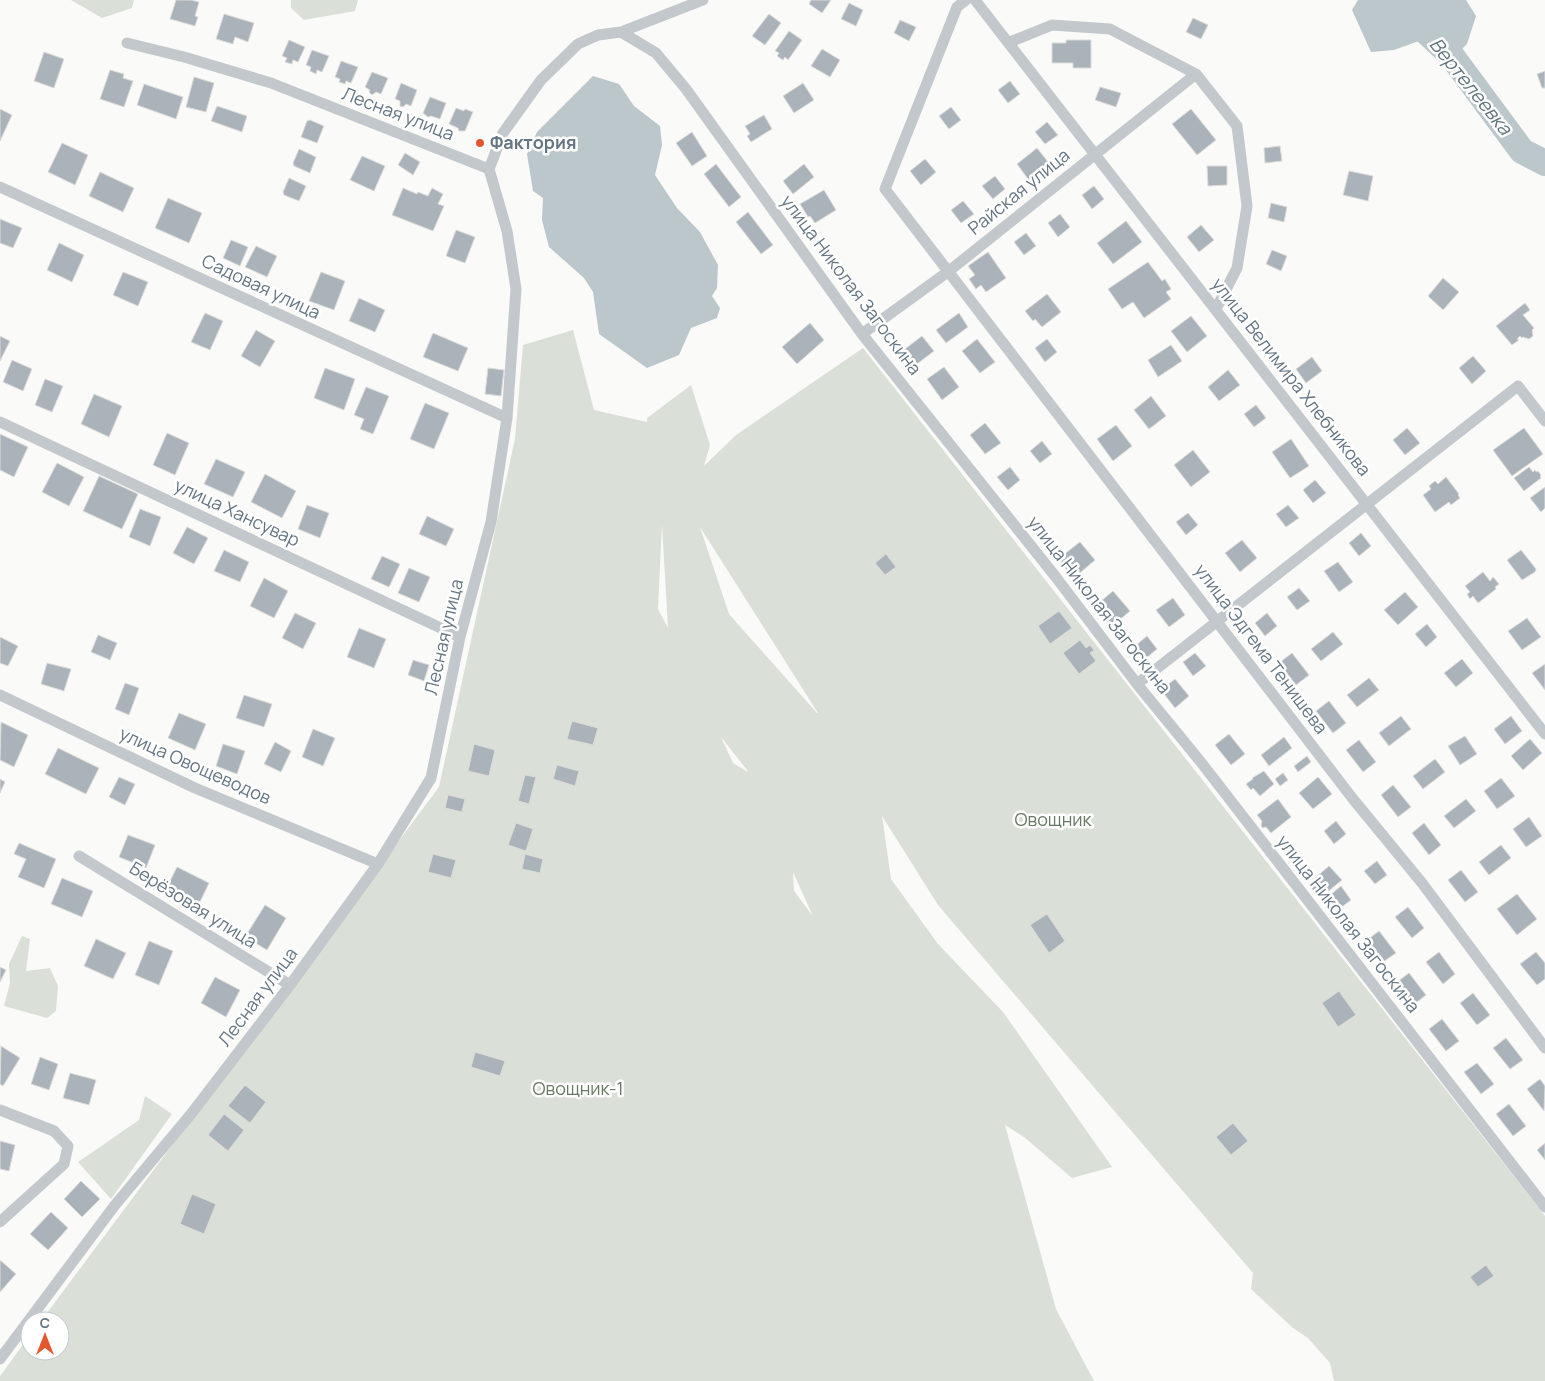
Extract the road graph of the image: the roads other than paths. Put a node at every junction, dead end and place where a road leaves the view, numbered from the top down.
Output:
1 (703, 0) edge
2 (966, 0) edge
3 (975, 0) edge
4 (621, 32) junction
5 (1010, 42) junction
6 (127, 43) dead end
7 (1196, 74) junction
8 (1095, 153) junction
9 (489, 169) junction
10 (0, 187) edge
11 (949, 271) junction
12 (1216, 309) junction
13 (862, 334) junction
14 (507, 418) junction
15 (1545, 421) edge
16 (0, 422) edge
17 (1368, 505) junction
18 (1217, 621) junction
19 (460, 637) junction
20 (1136, 684) junction
21 (0, 695) edge
22 (1545, 734) edge
23 (79, 856) dead end
24 (378, 864) junction
25 (290, 985) junction
26 (1545, 1048) edge
27 (0, 1110) edge
28 (1545, 1207) edge
29 (0, 1222) edge
30 (0, 1359) edge

1 - 4 street
2 - 11 street, улица Эдгема Тенишева
3 - 5 street, улица Велимира Хлебникова
4 - 9 street
4 - 13 street, улица Николая Загоскина
5 - 7 street
5 - 8 street, улица Велимира Хлебникова
6 - 9 street, Лесная улица
7 - 8 street, Райская улица
7 - 12 street
8 - 11 street, Райская улица
8 - 12 street, улица Велимира Хлебникова
9 - 14 street, Лесная улица
10 - 14 street, Садовая улица
11 - 13 street, Райская улица
11 - 18 street, улица Эдгема Тенишева
12 - 17 street, улица Велимира Хлебникова
13 - 20 street, улица Николая Загоскина
14 - 19 street, Лесная улица
15 - 17 street
16 - 19 street, улица Хансувар
17 - 18 street
17 - 22 street, улица Велимира Хлебникова
18 - 20 street
18 - 26 street, улица Эдгема Тенишева
19 - 24 street, Лесная улица
20 - 28 street, улица Николая Загоскина
21 - 24 street, улица Овощеводов
23 - 25 street, Берёзовая улица
24 - 25 street, Лесная улица
25 - 30 street, Лесная улица
27 - 29 street

